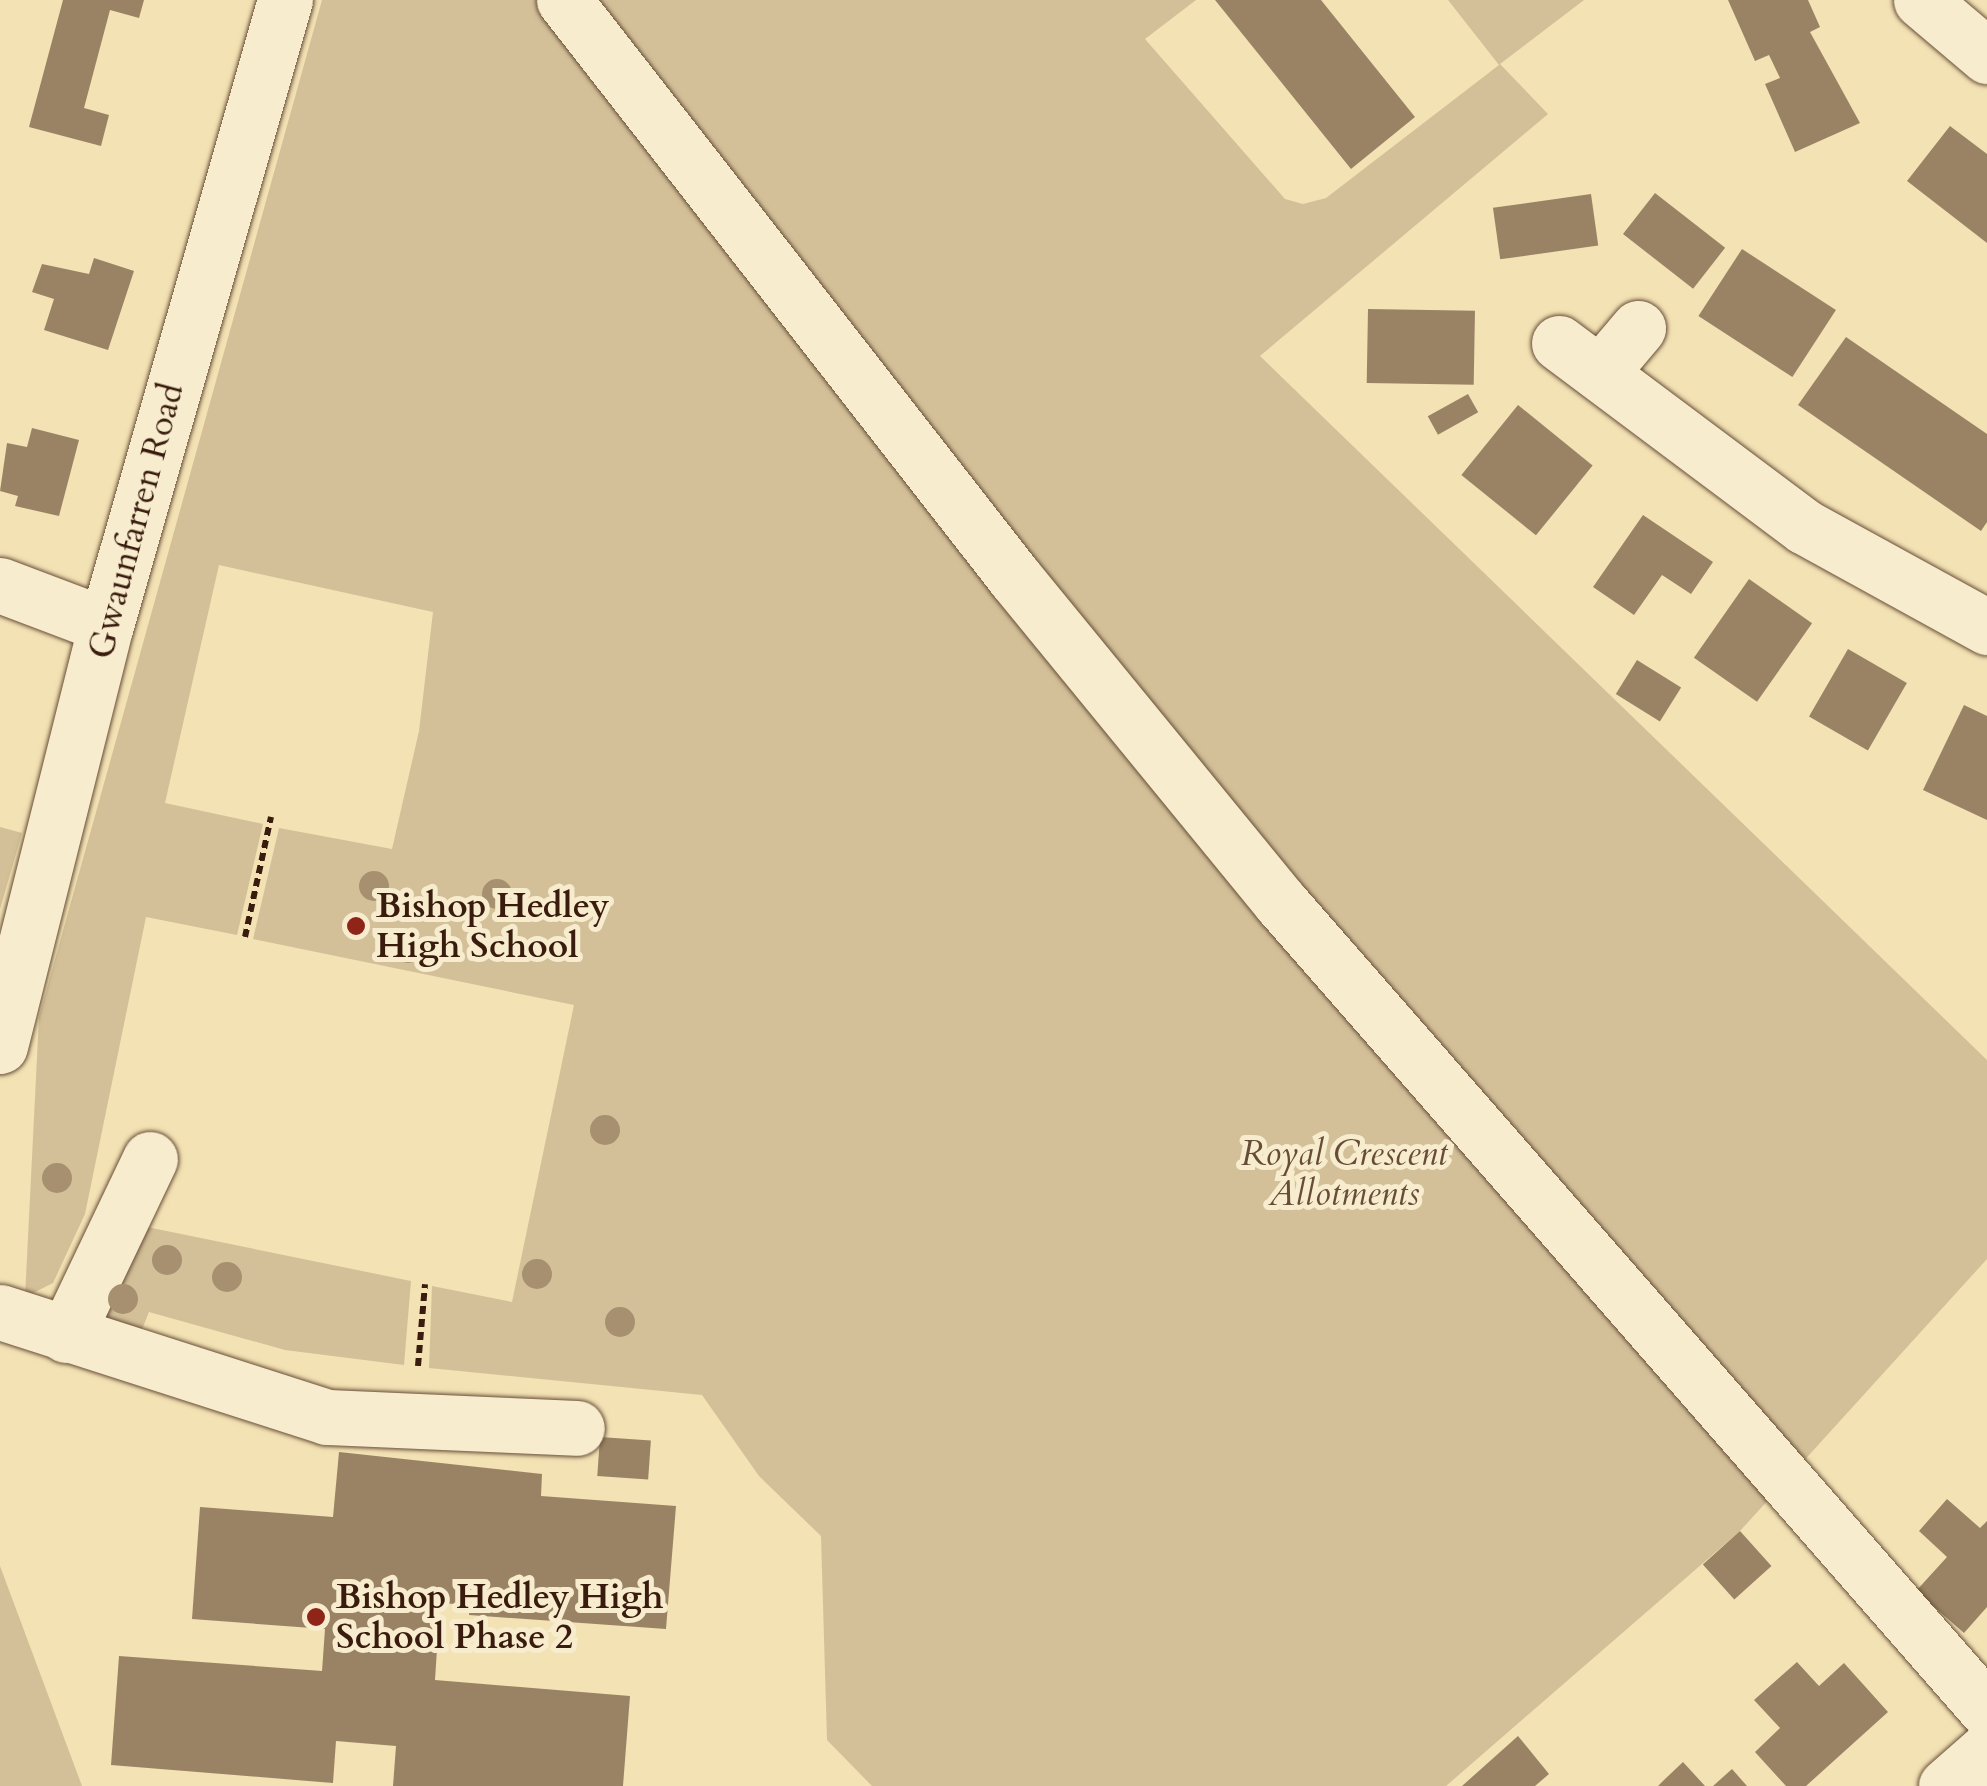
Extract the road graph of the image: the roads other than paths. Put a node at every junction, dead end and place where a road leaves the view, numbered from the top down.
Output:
1 (285, 0) edge
2 (564, 0) edge
3 (1921, 0) edge
4 (1987, 56) edge
5 (1638, 328) dead end
6 (0, 584) edge
7 (106, 625) junction
8 (1987, 627) edge
9 (0, 1046) edge
10 (150, 1159) dead end
11 (0, 1312) edge
12 (66, 1335) junction
13 (577, 1428) dead end
14 (1976, 1757) edge

1 - 7 street, Gwaunfarren Road
2 - 14 street
3 - 4 street
5 - 8 street
6 - 7 street
7 - 9 street, Gwaunfarren Road
10 - 12 street
11 - 12 street
12 - 13 street

